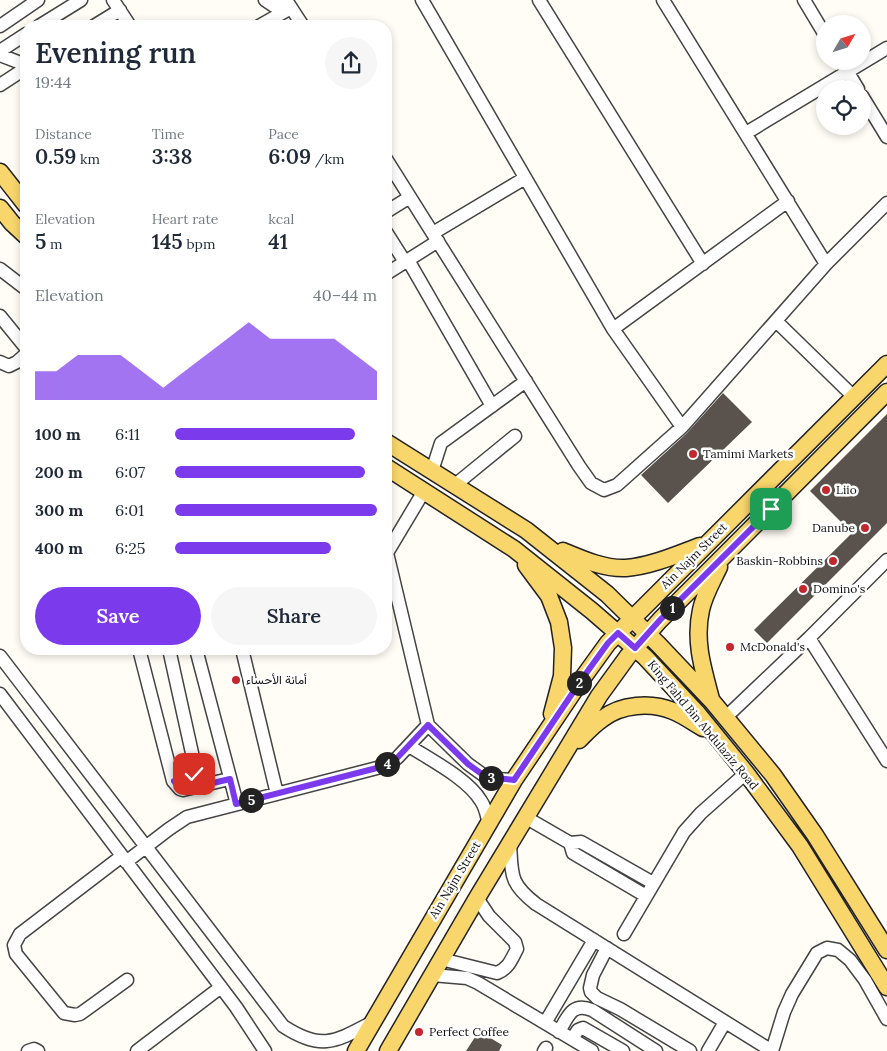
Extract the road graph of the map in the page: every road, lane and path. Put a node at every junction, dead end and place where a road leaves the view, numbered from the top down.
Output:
1 (38, 0) edge
2 (80, 0) edge
3 (265, 0) edge
4 (538, 0) edge
5 (663, 0) edge
6 (804, 0) edge
7 (426, 1) edge
8 (288, 3) edge
9 (116, 5) edge
10 (48, 20) edge
11 (100, 20) edge
12 (126, 20) edge
13 (267, 20) edge
14 (299, 20) edge
15 (816, 20) edge
16 (0, 26) edge
17 (20, 38) edge
18 (887, 48) edge
19 (0, 51) edge
20 (0, 55) edge
21 (871, 55) edge
22 (20, 64) edge
23 (840, 70) edge
24 (20, 71) edge
25 (0, 85) edge
26 (871, 111) edge
27 (746, 133) junction
28 (887, 137) edge
29 (392, 168) edge
30 (0, 172) edge
31 (525, 178) junction
32 (20, 197) edge
33 (410, 197) junction
34 (788, 201) junction
35 (887, 203) edge
36 (0, 208) edge
37 (392, 208) edge
38 (20, 230) edge
39 (435, 237) junction
40 (392, 241) edge
41 (406, 261) junction
42 (703, 264) junction
43 (826, 264) junction
44 (0, 269) edge
45 (392, 270) edge
46 (20, 284) edge
47 (0, 316) edge
48 (776, 321) junction
49 (613, 329) junction
50 (20, 341) edge
51 (20, 359) edge
52 (0, 362) edge
53 (887, 364) edge
54 (526, 381) junction
55 (887, 392) edge
56 (854, 396) junction
57 (492, 406) junction
58 (682, 427) junction
59 (514, 436) dead end
60 (392, 446) edge
61 (432, 470) junction
62 (392, 471) edge
63 (455, 485) junction
64 (424, 491) junction
65 (538, 539) junction
66 (392, 543) edge
67 (706, 544) junction
68 (514, 549) junction
69 (724, 556) junction
70 (887, 560) edge
71 (392, 600) edge
72 (632, 618) junction
73 (618, 633) junction
74 (648, 634) junction
75 (809, 638) junction
76 (635, 648) junction
77 (141, 655) edge
78 (170, 655) edge
79 (198, 655) edge
80 (243, 655) edge
81 (0, 656) edge
82 (0, 694) edge
83 (712, 701) junction
84 (725, 718) junction
85 (428, 725) junction
86 (547, 730) junction
87 (715, 736) junction
88 (409, 746) junction
89 (564, 753) junction
90 (887, 762) edge
91 (746, 773) junction
92 (230, 779) junction
93 (514, 780) junction
94 (174, 781) junction
95 (277, 794) junction
96 (236, 804) junction
97 (525, 817) junction
98 (488, 824) junction
99 (510, 843) junction
100 (570, 843) junction
101 (146, 847) junction
102 (600, 853) junction
103 (124, 859) junction
104 (593, 865) junction
105 (624, 867) junction
106 (617, 879) junction
107 (653, 883) junction
108 (646, 896) junction
109 (477, 898) junction
110 (624, 934) dead end
111 (594, 940) junction
112 (607, 948) junction
113 (887, 950) edge
114 (442, 959) junction
115 (432, 976) junction
116 (127, 980) dead end
117 (221, 987) junction
118 (887, 987) edge
119 (887, 1019) edge
120 (725, 1022) junction
121 (372, 1023) junction
122 (545, 1023) junction
123 (560, 1032) junction
124 (572, 1039) junction
125 (758, 1047) edge
126 (28, 1051) edge
127 (38, 1051) edge
128 (137, 1051) edge
129 (265, 1051) edge
130 (356, 1051) edge
131 (388, 1051) edge
132 (592, 1051) edge
133 (623, 1051) edge
134 (656, 1051) edge
135 (690, 1051) edge
136 (708, 1051) edge
137 (772, 1051) edge

1 - 16 street
2 - 10 street
3 - 8 street
4 - 42 street
5 - 27 street
6 - 15 street
7 - 31 street
8 - 13 street
8 - 14 street
9 - 11 street
9 - 12 street
17 - 19 street
18 - 21 street
20 - 22 street
23 - 27 street
24 - 25 street
26 - 28 street
27 - 34 street
29 - 33 street
30 - 32 main road
31 - 39 street
31 - 49 street
33 - 37 street
33 - 39 street
34 - 42 street
34 - 43 street
35 - 43 street
36 - 38 main road
39 - 41 street
39 - 54 street
40 - 41 street
41 - 45 street
41 - 57 street
42 - 49 street
43 - 48 street
44 - 46 street
47 - 50 street
48 - 56 street
48 - 58 street
49 - 58 street
51 - 52 street
53 - 56 main road, Ain Najm Street
54 - 57 street
54 - 58 street
55 - 69 main road, Ain Najm Street
56 - 67 main road, Ain Najm Street
57 - 61 street
59 - 63 street
60 - 61 main road, King Fahd Bin Abdulaziz Road
61 - 63 main road, King Fahd Bin Abdulaziz Road
62 - 64 main road, King Fahd Bin Abdulaziz Road
63 - 65 main road, King Fahd Bin Abdulaziz Road
64 - 66 street
64 - 68 main road, King Fahd Bin Abdulaziz Road
65 - 67 main road
65 - 72 main road, King Fahd Bin Abdulaziz Road
67 - 72 main road, Ain Najm Street
68 - 73 main road, King Fahd Bin Abdulaziz Road
68 - 86 main road
69 - 74 main road, Ain Najm Street
69 - 83 main road
70 - 75 street
71 - 85 street
72 - 73 main road, Ain Najm Street
72 - 74 main road, King Fahd Bin Abdulaziz Road
73 - 76 main road, King Fahd Bin Abdulaziz Road
73 - 86 main road, Ain Najm Street
74 - 76 main road, Ain Najm Street
74 - 83 main road, King Fahd Bin Abdulaziz Road
75 - 84 street
75 - 90 street
76 - 87 main road, King Fahd Bin Abdulaziz Road
76 - 89 main road, Ain Najm Street
77 - 94 street
78 - 94 street
79 - 92 street
80 - 95 street
81 - 101 street
82 - 103 street
83 - 84 main road, King Fahd Bin Abdulaziz Road
84 - 113 main road, King Fahd Bin Abdulaziz Road
85 - 88 street
85 - 93 street
86 - 93 main road, Ain Najm Street
87 - 89 main road
87 - 91 main road, King Fahd Bin Abdulaziz Road
88 - 95 street
88 - 98 street
89 - 97 main road, Ain Najm Street
91 - 107 street
91 - 118 main road, King Fahd Bin Abdulaziz Road
92 - 94 street
92 - 96 street
93 - 98 main road, Ain Najm Street
95 - 96 street
96 - 101 street
97 - 99 main road, Ain Najm Street
97 - 100 street
98 - 121 main road, Ain Najm Street
99 - 109 main road, Ain Najm Street
99 - 111 street
100 - 102 street
100 - 104 street
101 - 103 street
101 - 121 street
102 - 104 street
102 - 105 street
103 - 116 street
103 - 117 street
104 - 106 street
105 - 106 street
105 - 107 street
106 - 108 street
107 - 108 street
108 - 110 street
109 - 114 main road, Ain Najm Street
109 - 114 street
111 - 112 street
111 - 122 street
112 - 120 street
112 - 135 street
114 - 115 main road, Ain Najm Street
115 - 122 street
115 - 131 main road, Ain Najm Street
117 - 128 street
117 - 129 street
119 - 137 street
120 - 125 street
120 - 136 street
121 - 130 main road, Ain Najm Street
122 - 123 street
123 - 124 street
123 - 134 street
124 - 132 street
124 - 133 street
125 - 137 street
126 - 127 street

